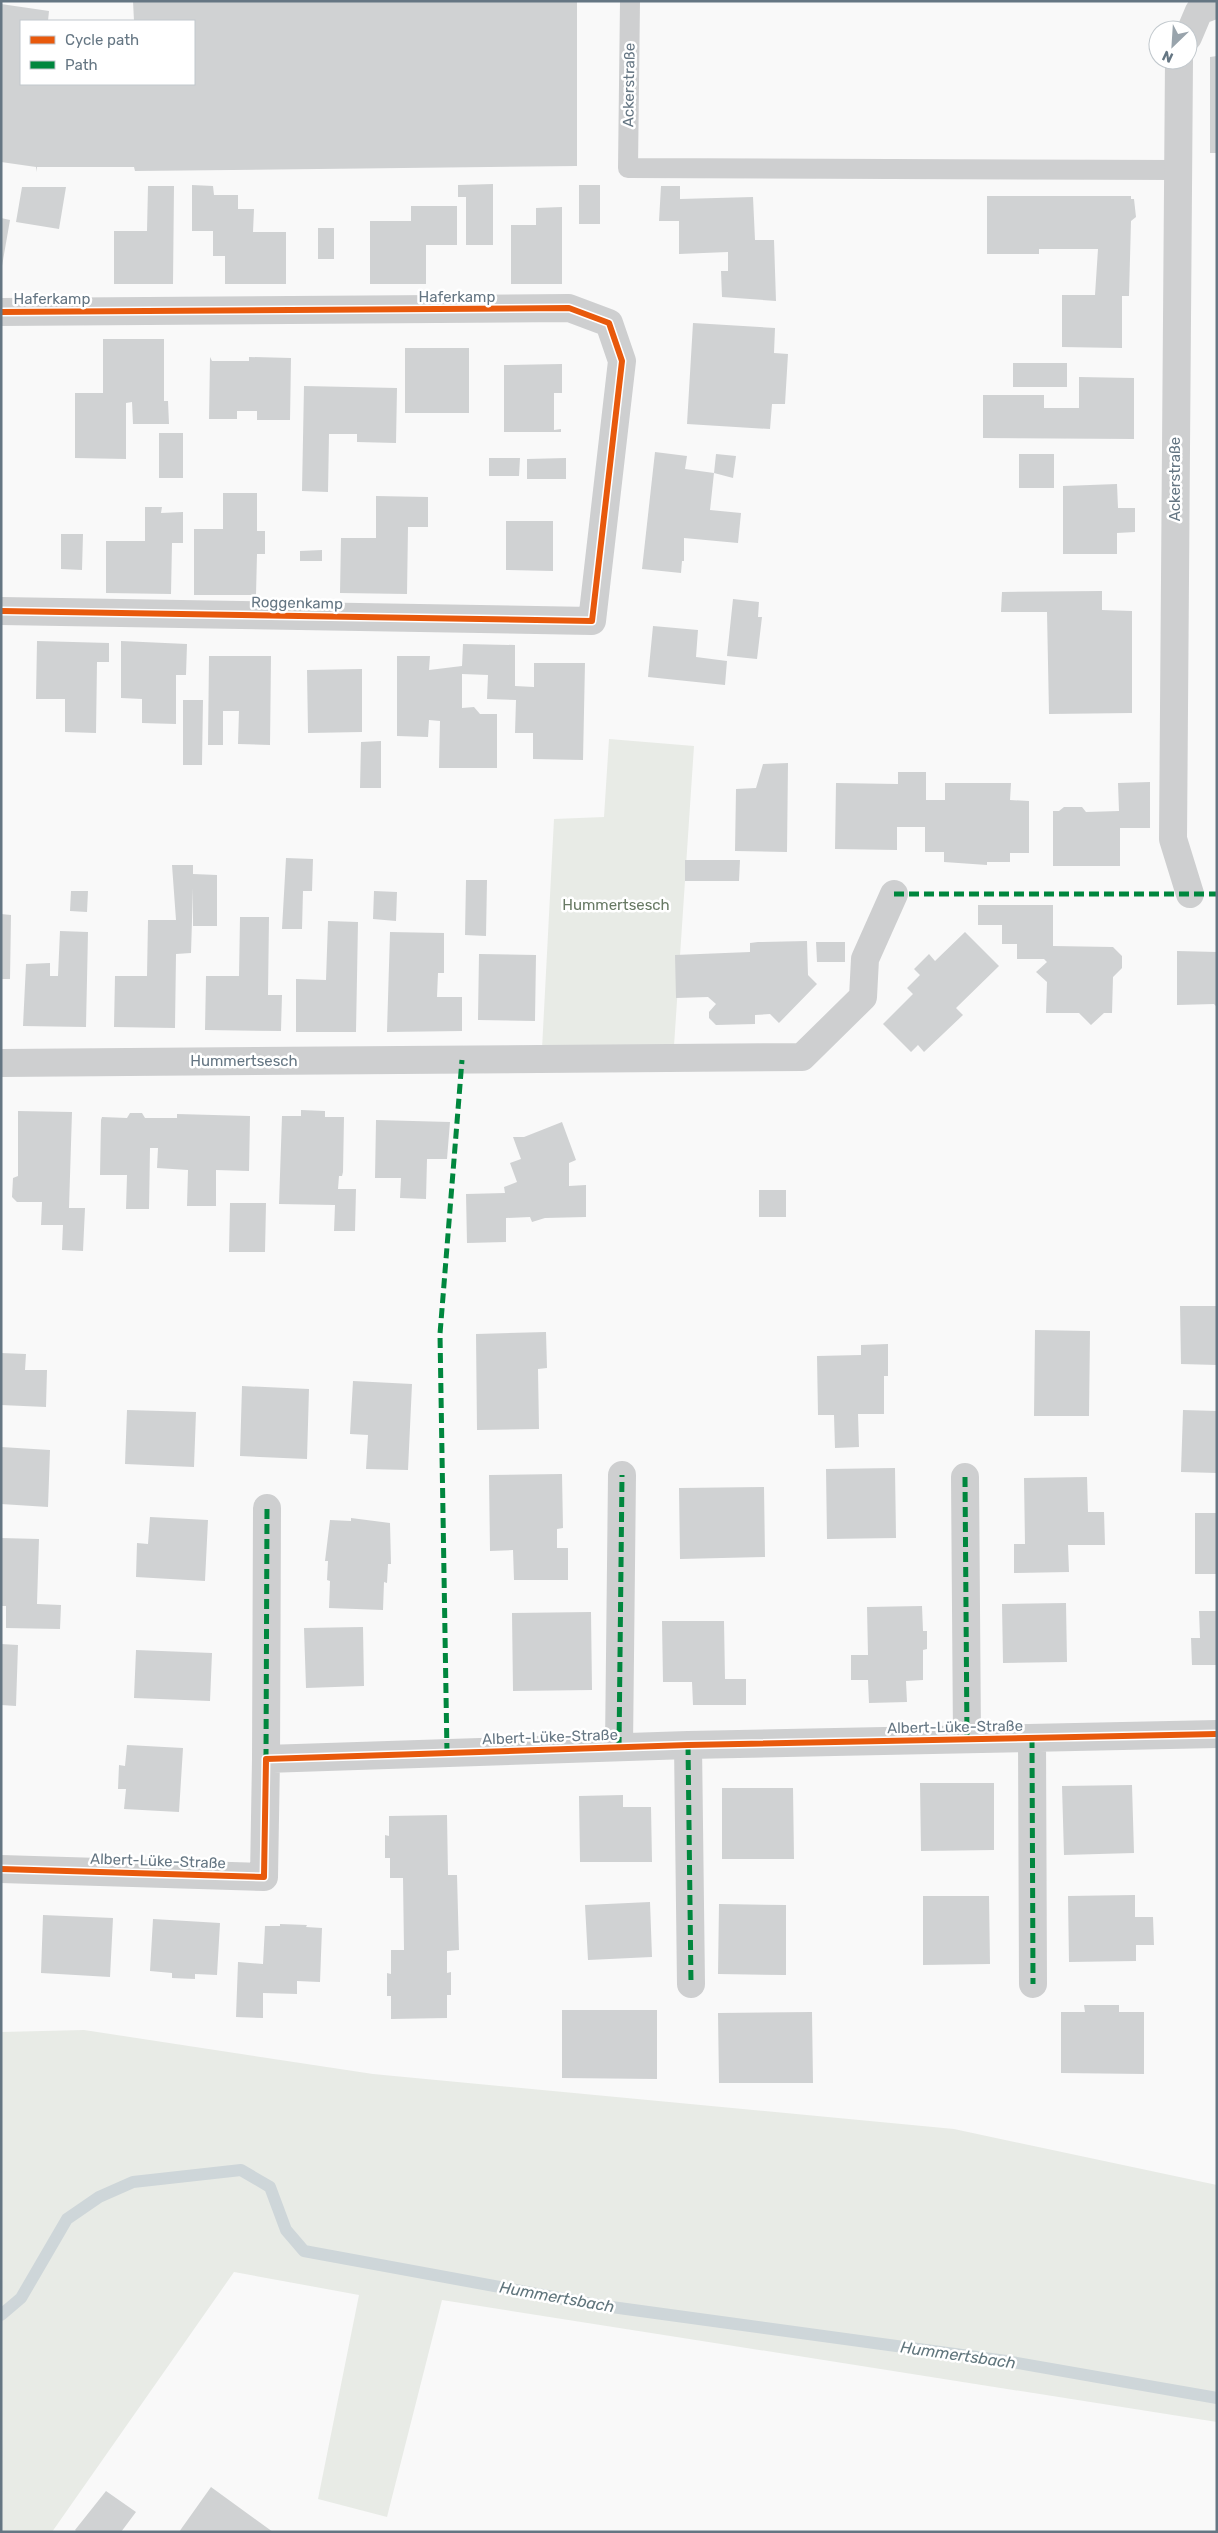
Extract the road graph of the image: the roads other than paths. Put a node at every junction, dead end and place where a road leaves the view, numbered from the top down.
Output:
1 (630, 1) edge
2 (1217, 4) edge
3 (1195, 20) edge
4 (1179, 70) edge
5 (1177, 170) junction
6 (1, 312) edge
7 (1, 611) edge
8 (592, 621) joint
9 (894, 894) dead end
10 (1190, 894) dead end
11 (1, 1063) edge
12 (622, 1475) dead end
13 (965, 1476) dead end
14 (268, 1508) dead end
15 (1217, 1734) edge
16 (1032, 1738) junction
17 (967, 1739) junction
18 (688, 1745) junction
19 (619, 1747) junction
20 (266, 1759) junction
21 (1, 1868) edge
22 (691, 1984) dead end
23 (1032, 1984) dead end

1 - 5 lane, Ackerstraße
2 - 3 street
4 - 5 street, Ackerstraße
5 - 10 street, Ackerstraße
6 - 8 street, Haferkamp
7 - 8 street, Roggenkamp
9 - 11 street, Hummertsesch
12 - 19 street, Albert-Lüke-Straße
13 - 17 street, Albert-Lüke-Straße
14 - 20 street, Albert-Lüke-Straße
15 - 16 street, Albert-Lüke-Straße
16 - 17 street, Albert-Lüke-Straße
16 - 23 street, Albert-Lüke-Straße
17 - 18 street, Albert-Lüke-Straße
18 - 19 street, Albert-Lüke-Straße
18 - 22 street
19 - 20 street, Albert-Lüke-Straße
20 - 21 street, Albert-Lüke-Straße

